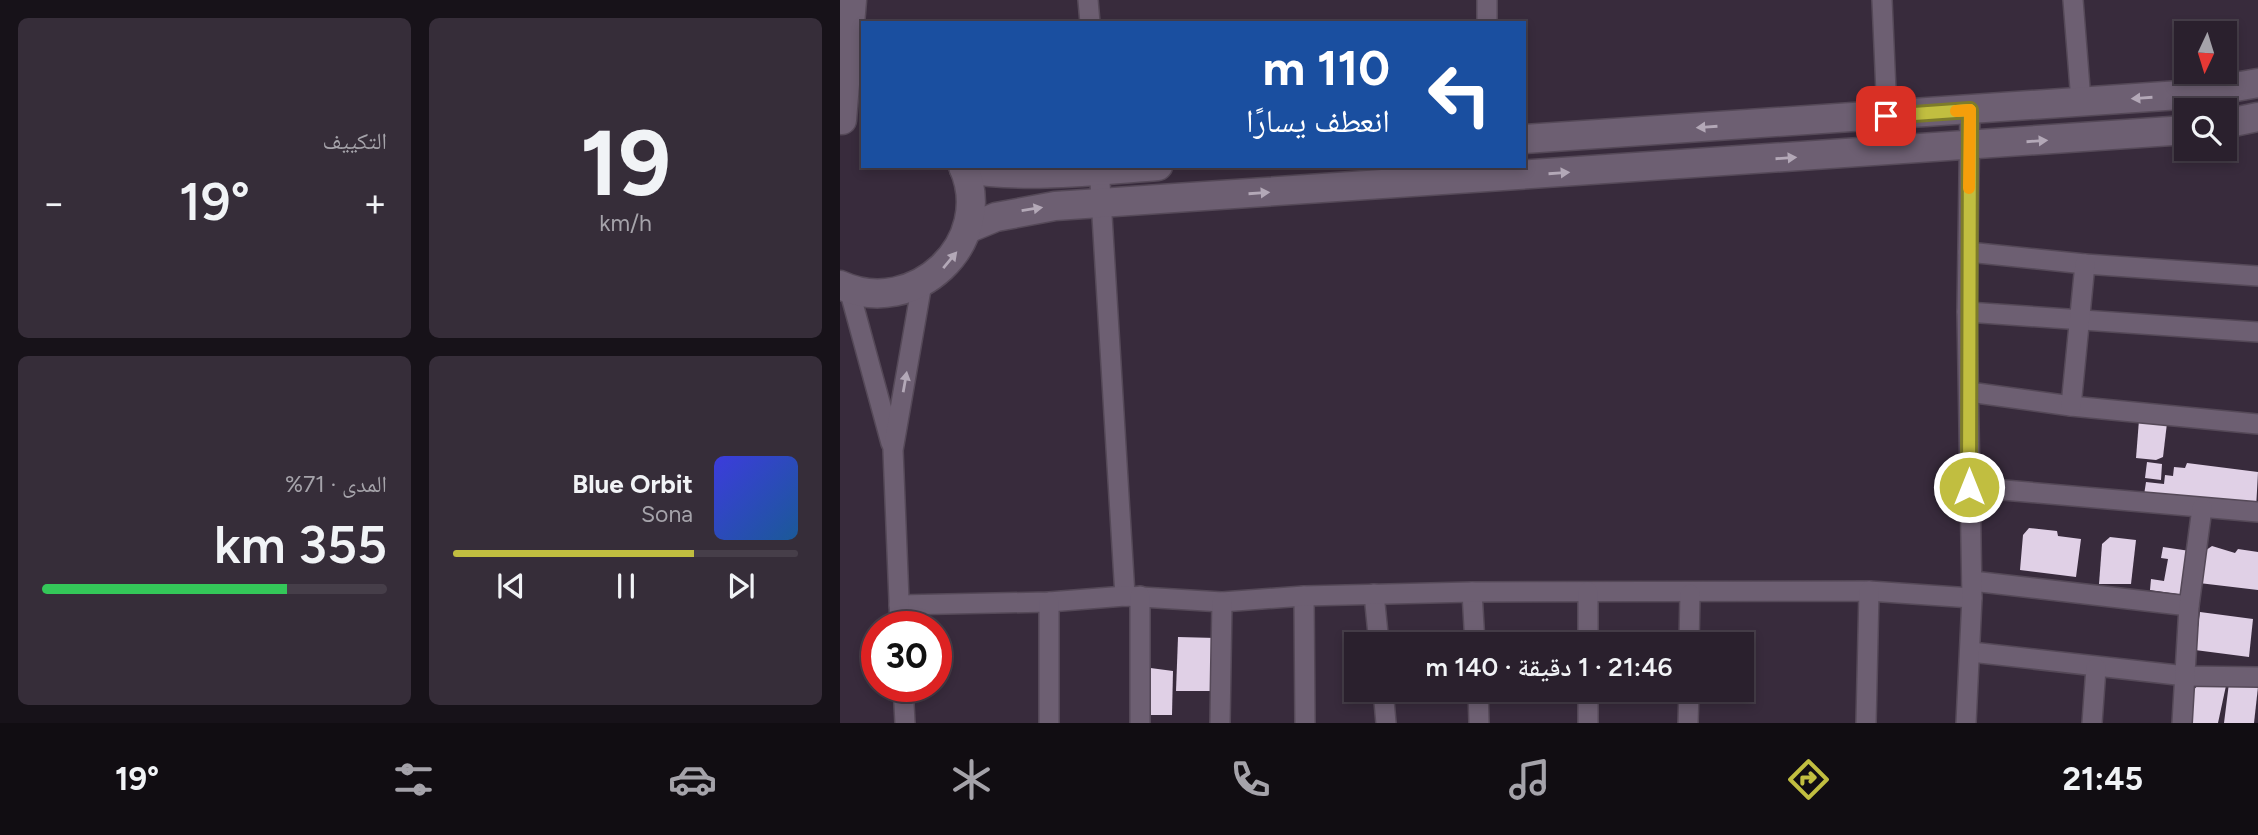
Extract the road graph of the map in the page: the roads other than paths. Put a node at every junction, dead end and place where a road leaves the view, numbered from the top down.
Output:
1 (852, 0) edge
2 (1088, 0) edge
3 (1487, 0) edge
4 (1882, 0) edge
5 (2073, 0) edge
6 (1090, 21) edge
7 (1487, 21) edge
8 (2258, 83) edge
9 (2081, 102) junction
10 (1970, 110) junction
11 (1886, 116) junction
12 (2258, 117) edge
13 (848, 119) edge
14 (2237, 121) edge
15 (2174, 131) edge
16 (1526, 139) edge
17 (1969, 146) junction
18 (963, 168) edge
19 (1099, 168) edge
20 (1101, 203) junction
21 (967, 229) junction
22 (1968, 251) junction
23 (2085, 264) junction
24 (2258, 276) edge
25 (922, 284) junction
26 (845, 287) edge
27 (1967, 312) junction
28 (2080, 318) junction
29 (2258, 332) edge
30 (1969, 392) junction
31 (2071, 406) junction
32 (2258, 424) edge
33 (893, 450) junction
34 (1969, 487) junction
35 (2202, 508) junction
36 (2258, 512) edge
37 (1972, 589) junction
38 (1869, 591) junction
39 (1472, 592) junction
40 (1588, 592) junction
41 (1374, 594) junction
42 (1690, 594) junction
43 (1132, 596) junction
44 (1304, 596) junction
45 (1049, 602) junction
46 (1222, 602) junction
47 (899, 605) junction
48 (2189, 606) junction
49 (899, 611) edge
50 (1378, 632) edge
51 (1474, 632) edge
52 (1588, 632) edge
53 (1689, 632) edge
54 (1971, 652) junction
55 (2096, 668) junction
56 (2186, 676) junction
57 (2258, 677) edge
58 (904, 702) edge
59 (1384, 702) edge
60 (1478, 702) edge
61 (1588, 702) edge
62 (1689, 702) edge
63 (905, 723) edge
64 (1049, 723) edge
65 (1140, 723) edge
66 (1221, 723) edge
67 (1305, 723) edge
68 (1386, 723) edge
69 (1479, 723) edge
70 (1588, 723) edge
71 (1688, 723) edge
72 (1866, 723) edge
73 (1966, 723) edge
74 (2092, 723) edge
75 (2182, 723) edge

1 - 13 street
2 - 6 street
3 - 7 street
4 - 11 street
5 - 9 street
8 -> 9 street
9 - 10 street
10 - 11 street
10 - 17 street
11 -> 16 street
12 - 14 street
17 -> 15 street
20 -> 17 street
17 - 22 street
18 - 19 street
18 - 21 street
19 - 20 street
21 -> 20 street
20 - 43 street
25 -> 21 street
22 - 23 street
22 - 27 street
23 - 24 street
23 - 28 street
25 - 26 street
33 -> 25 street
26 - 33 street
27 - 28 street
27 - 30 street
28 - 29 street
28 - 31 street
30 - 31 street
30 - 34 street
31 - 32 street
33 - 47 street
34 - 35 street
34 - 37 street
35 - 36 street
35 - 48 street
37 - 38 street
37 - 48 street
37 - 54 street
38 - 42 street
38 - 72 street
39 - 40 street
39 - 41 street
39 - 51 street
40 - 42 street
40 - 52 street
41 - 44 street
41 - 50 street
42 - 53 street
43 - 45 street
43 - 46 street
43 - 65 street
44 - 46 street
44 - 67 street
45 - 47 street
45 - 64 street
46 - 66 street
47 - 49 street
48 - 56 street
54 - 55 street
54 - 73 street
55 - 56 street
55 - 74 street
56 - 57 street
56 - 75 street
58 - 63 street
59 - 68 street
60 - 69 street
61 - 70 street
62 - 71 street

